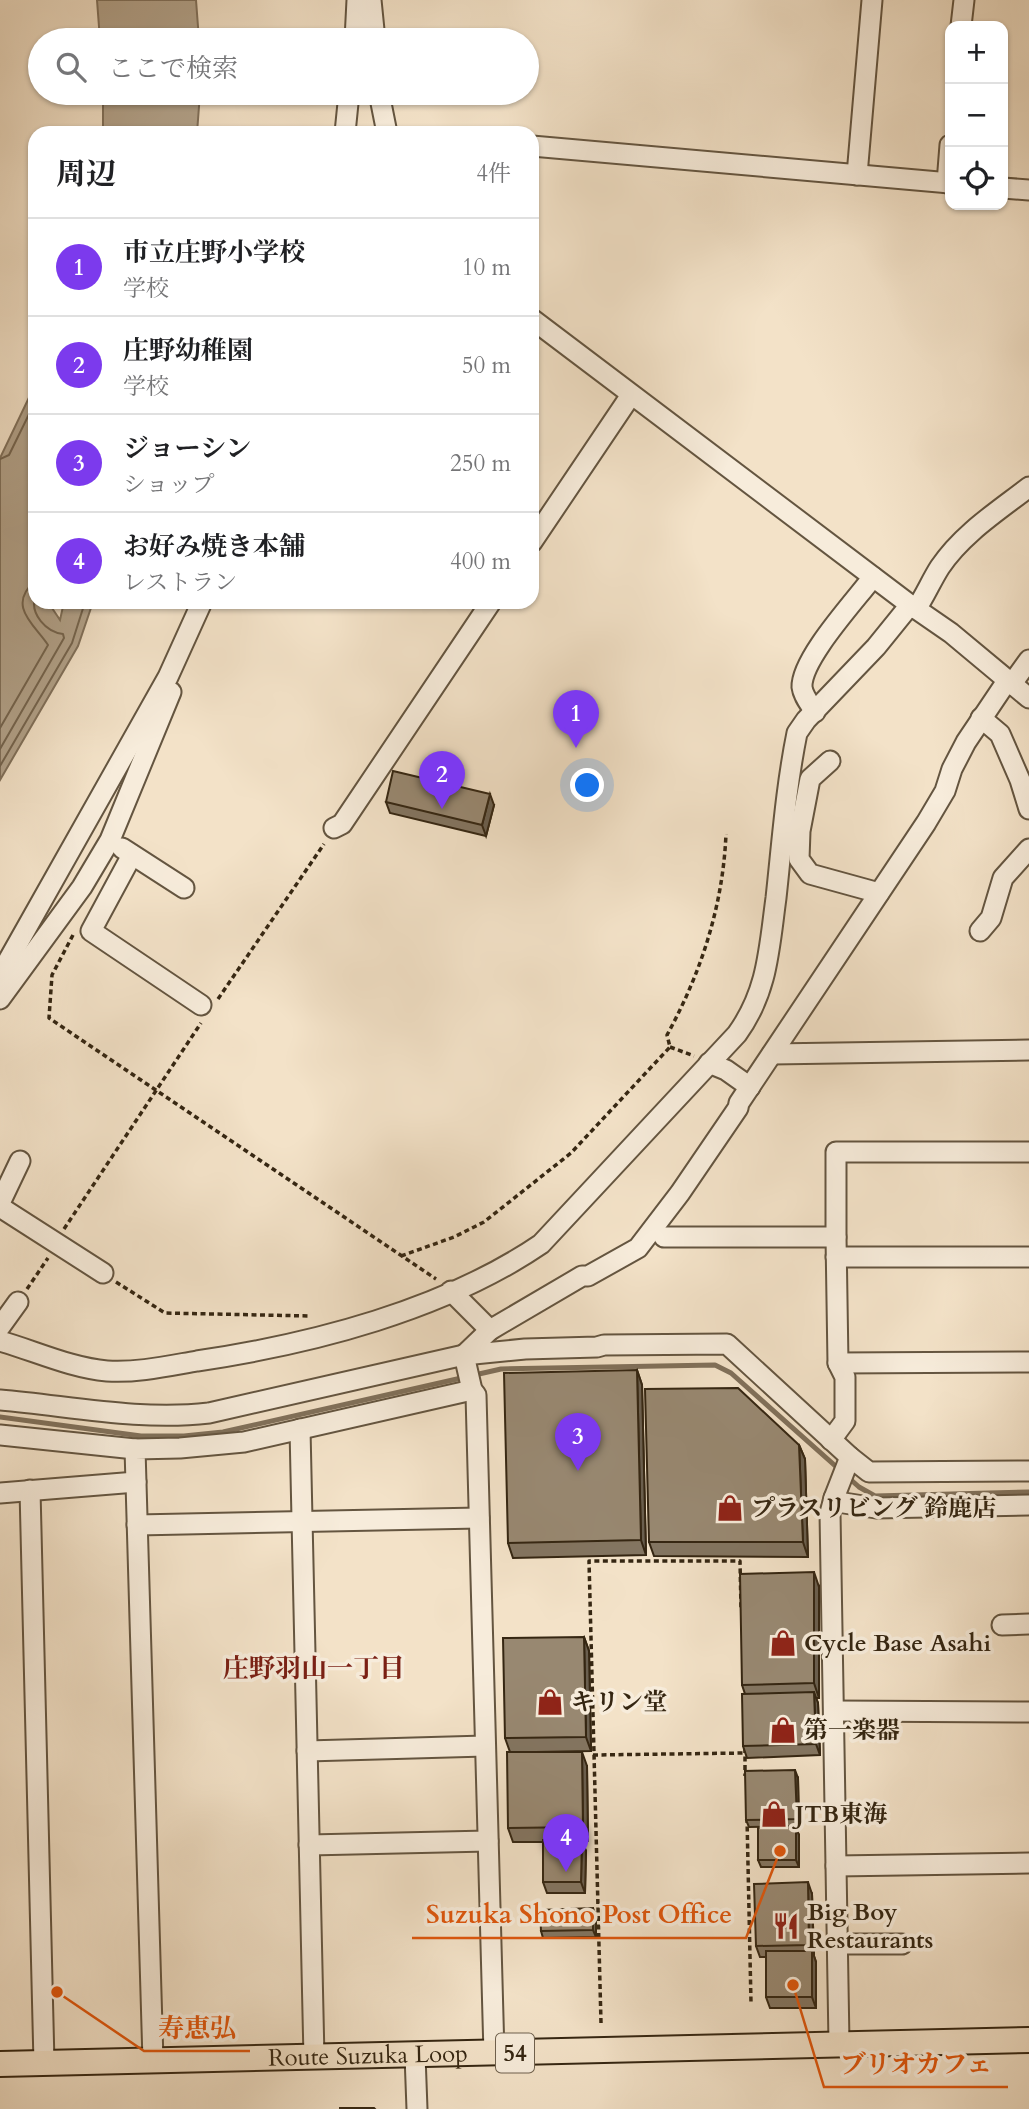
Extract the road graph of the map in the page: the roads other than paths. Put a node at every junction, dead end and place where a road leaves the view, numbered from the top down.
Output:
1 (357, 0) edge
2 (370, 0) edge
3 (872, 0) edge
4 (964, 0) edge
5 (962, 21) edge
6 (356, 28) edge
7 (374, 28) edge
8 (348, 105) edge
9 (381, 105) edge
10 (346, 126) edge
11 (386, 126) edge
12 (539, 147) edge
13 (857, 175) junction
14 (945, 183) edge
15 (1008, 188) edge
16 (1029, 190) edge
17 (539, 324) edge
18 (631, 395) junction
19 (1029, 487) edge
20 (539, 532) edge
21 (873, 577) junction
22 (909, 604) junction
23 (199, 609) edge
24 (486, 609) edge
25 (1029, 660) edge
26 (168, 677) junction
27 (1009, 683) junction
28 (1029, 698) edge
29 (809, 704) junction
30 (981, 718) junction
31 (830, 761) dead end
32 (1029, 809) edge
33 (334, 828) road end
34 (110, 840) junction
35 (1029, 849) edge
36 (132, 855) junction
37 (184, 888) dead end
38 (879, 893) junction
39 (979, 931) dead end
40 (0, 975) edge
41 (0, 999) edge
42 (209, 1006) road end
43 (1029, 1050) edge
44 (772, 1054) junction
45 (709, 1063) junction
46 (750, 1087) junction
47 (1029, 1152) edge
48 (20, 1161) dead end
49 (0, 1205) edge
50 (664, 1237) dead end
51 (836, 1237) junction
52 (1029, 1256) edge
53 (836, 1257) junction
54 (103, 1273) road end
55 (444, 1286) junction
56 (18, 1302) road end
57 (2, 1324) edge
58 (490, 1330) junction
59 (0, 1341) edge
60 (465, 1358) junction
61 (1029, 1362) edge
62 (838, 1363) junction
63 (472, 1390) junction
64 (0, 1399) edge
65 (300, 1429) junction
66 (0, 1435) edge
67 (831, 1440) junction
68 (135, 1449) junction
69 (850, 1457) junction
70 (1029, 1471) edge
71 (136, 1482) junction
72 (30, 1490) junction
73 (0, 1493) edge
74 (834, 1498) junction
75 (1029, 1506) edge
76 (479, 1518) junction
77 (302, 1521) junction
78 (137, 1525) junction
79 (1029, 1624) edge
80 (1002, 1625) dead end
81 (834, 1712) junction
82 (1029, 1712) edge
83 (485, 1746) junction
84 (307, 1751) junction
85 (488, 1841) junction
86 (309, 1845) junction
87 (1029, 1863) edge
88 (836, 1866) junction
89 (837, 1944) junction
90 (902, 1944) dead end
91 (1029, 2040) edge
92 (839, 2043) junction
93 (494, 2054) junction
94 (415, 2055) junction
95 (313, 2058) junction
96 (153, 2061) junction
97 (44, 2063) junction
98 (0, 2064) edge
99 (416, 2109) edge

1 - 6 street
2 - 7 street
3 - 13 street
4 - 5 street
8 - 10 street
9 - 11 street
12 - 13 street
13 - 14 street
15 - 16 street
17 - 18 street
18 - 20 street
18 - 21 street
19 - 22 street
21 - 22 street
21 - 29 street
22 - 27 street
22 - 29 street
23 - 26 street
24 - 33 street
25 - 27 street
26 - 34 street
26 - 40 street
27 - 28 street
27 - 30 street
29 - 45 street
30 - 32 street
30 - 38 street
31 - 38 street
34 - 36 street
34 - 41 street
35 - 39 street
36 - 37 street
36 - 42 street
38 - 44 street
43 - 44 street
44 - 46 street
45 - 46 street
45 - 55 street
46 - 58 street
47 - 51 street
48 - 49 street
49 - 54 street
50 - 51 street
51 - 53 street
52 - 53 street
53 - 62 street
55 - 58 street
55 - 59 street
56 - 57 street
58 - 60 street
60 - 63 street
60 - 64 street
60 - 67 street
61 - 62 street
62 - 67 street
63 - 65 street
63 - 76 street
65 - 68 street
65 - 77 street
66 - 68 street
67 - 69 street
68 - 71 street
69 - 70 street
69 - 74 street
71 - 72 street
71 - 78 street
72 - 73 street
72 - 97 street
74 - 75 street
74 - 81 street
76 - 77 street
76 - 83 street
77 - 78 street
77 - 84 street
78 - 96 street
79 - 80 street
81 - 82 street
81 - 88 street
83 - 84 street
83 - 85 street
84 - 86 street
85 - 86 street
85 - 93 street
86 - 95 street
87 - 88 street
88 - 89 street
89 - 90 street
89 - 92 street
91 - 92 main road, Route Suzuka Loop / 54
92 - 93 main road, Route Suzuka Loop / 54
93 - 94 main road, Route Suzuka Loop / 54
94 - 95 main road, Route Suzuka Loop / 54
94 - 99 street
95 - 96 main road, Route Suzuka Loop / 54
96 - 97 main road, Route Suzuka Loop / 54
97 - 98 main road, Route Suzuka Loop / 54

